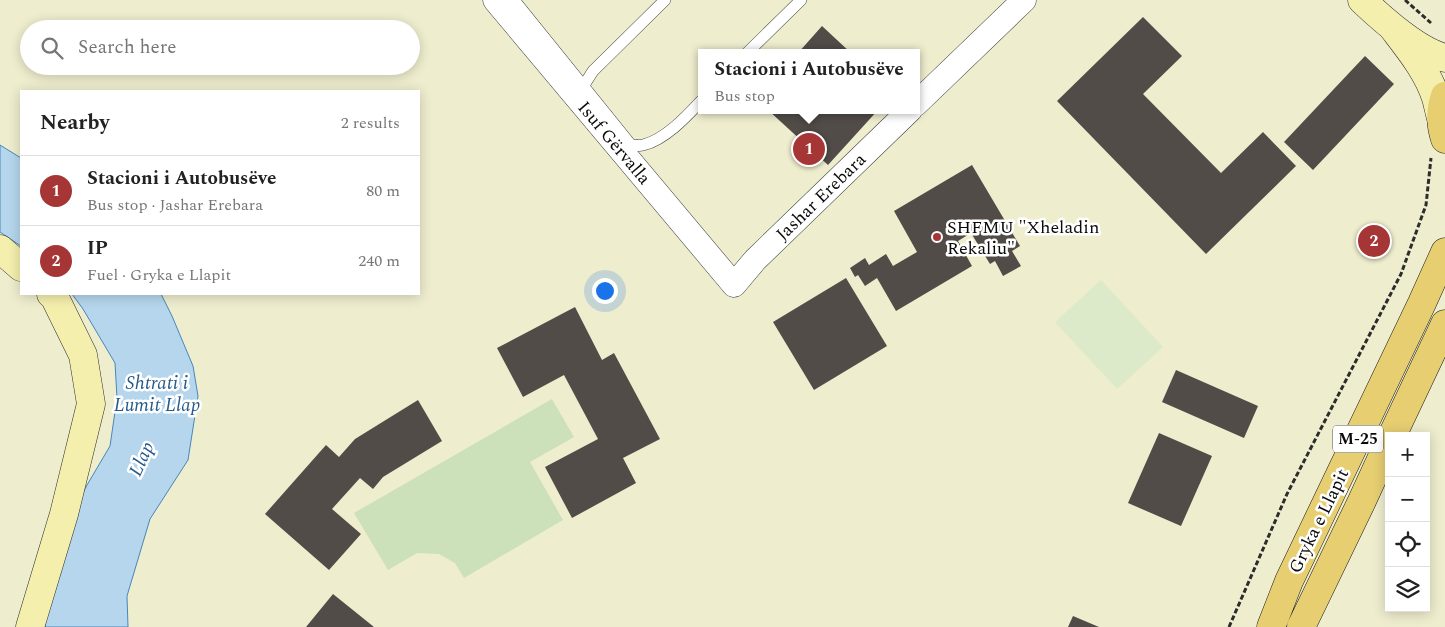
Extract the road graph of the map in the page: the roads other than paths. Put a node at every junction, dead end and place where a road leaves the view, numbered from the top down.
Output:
1 (495, 0) edge
2 (514, 0) edge
3 (665, 0) edge
4 (801, 0) edge
5 (1024, 0) edge
6 (1362, 0) edge
7 (1393, 28) junction
8 (751, 49) edge
9 (1445, 58) edge
10 (584, 86) junction
11 (920, 100) edge
12 (698, 104) edge
13 (906, 114) edge
14 (1440, 127) edge
15 (0, 249) edge
16 (1445, 252) edge
17 (20, 267) edge
18 (734, 285) joint
19 (52, 295) edge
20 (1445, 324) edge
21 (1394, 432) edge
22 (1385, 451) edge
23 (30, 627) edge
24 (1271, 627) edge
25 (1301, 627) edge

1 - 18 street, Isuf Gërvalla
2 - 10 lane
3 - 10 lane
4 - 8 lane
5 - 11 street
6 - 7 main road
7 - 9 main road
7 - 14 main road
10 - 12 lane
13 - 18 street, Jashar Erebara
15 - 17 main road
16 - 24 main road, Gryka e Llapit / M-25
19 - 23 main road
20 - 21 main road, M-25
22 - 25 main road, Gryka e Llapit / M-25

